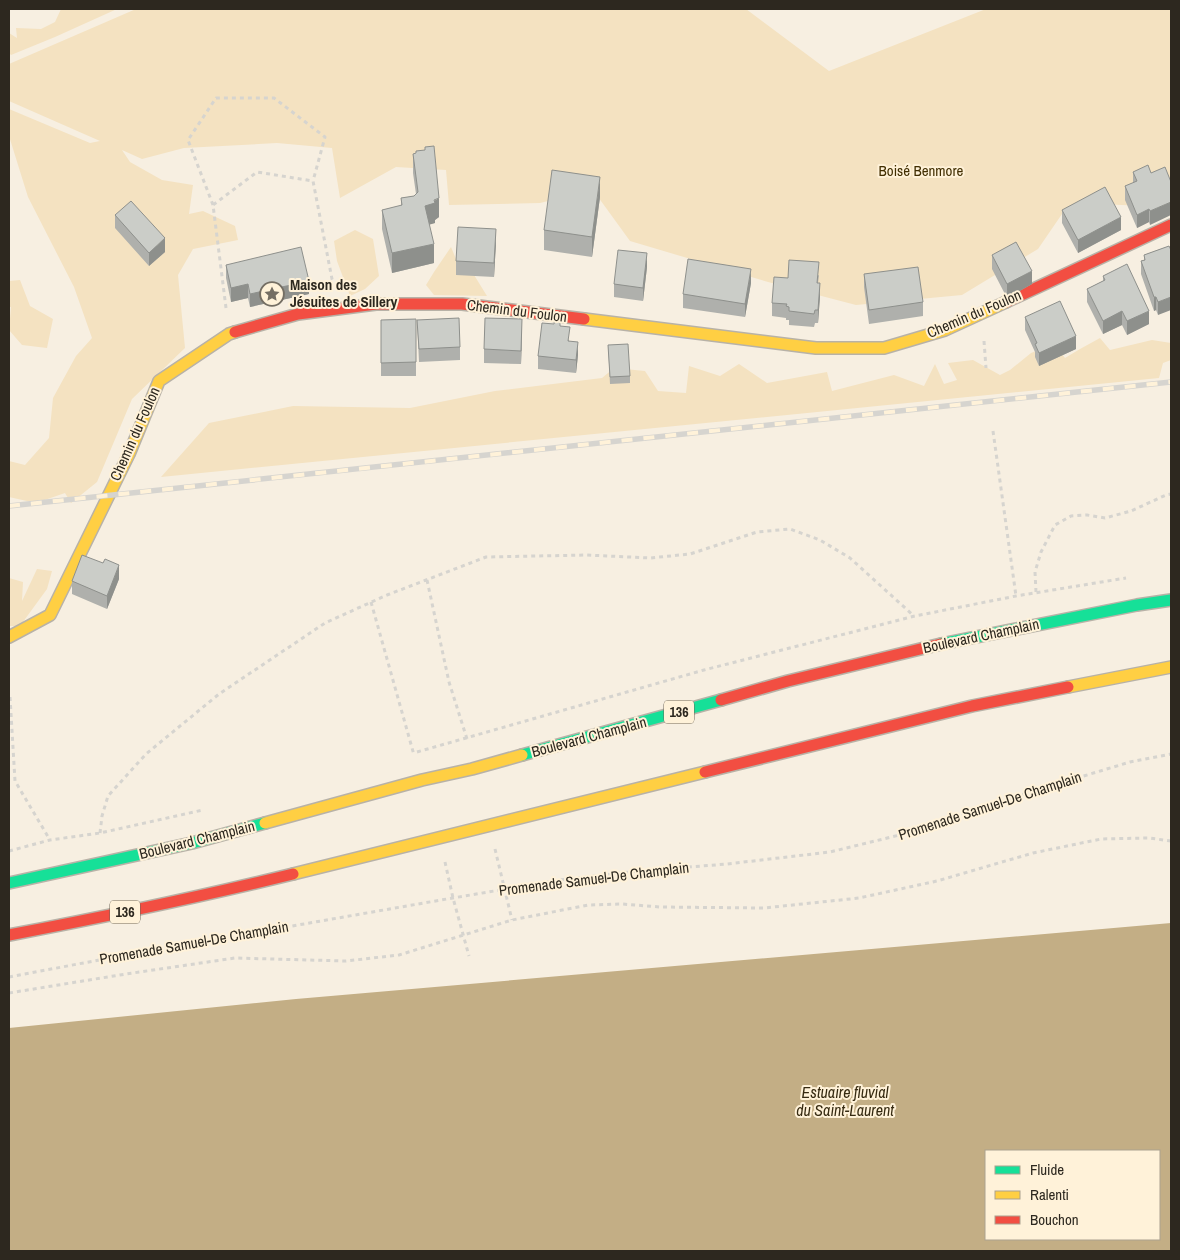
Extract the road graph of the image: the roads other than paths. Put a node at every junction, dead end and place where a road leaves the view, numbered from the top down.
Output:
1 (1171, 225) edge
2 (1171, 600) edge
3 (9, 637) edge
4 (1171, 667) edge
5 (9, 884) edge
6 (9, 935) edge

1 - 3 main road, Chemin du Foulon
2 - 5 main road, Boulevard Champlain / 136
4 - 6 main road, 136

